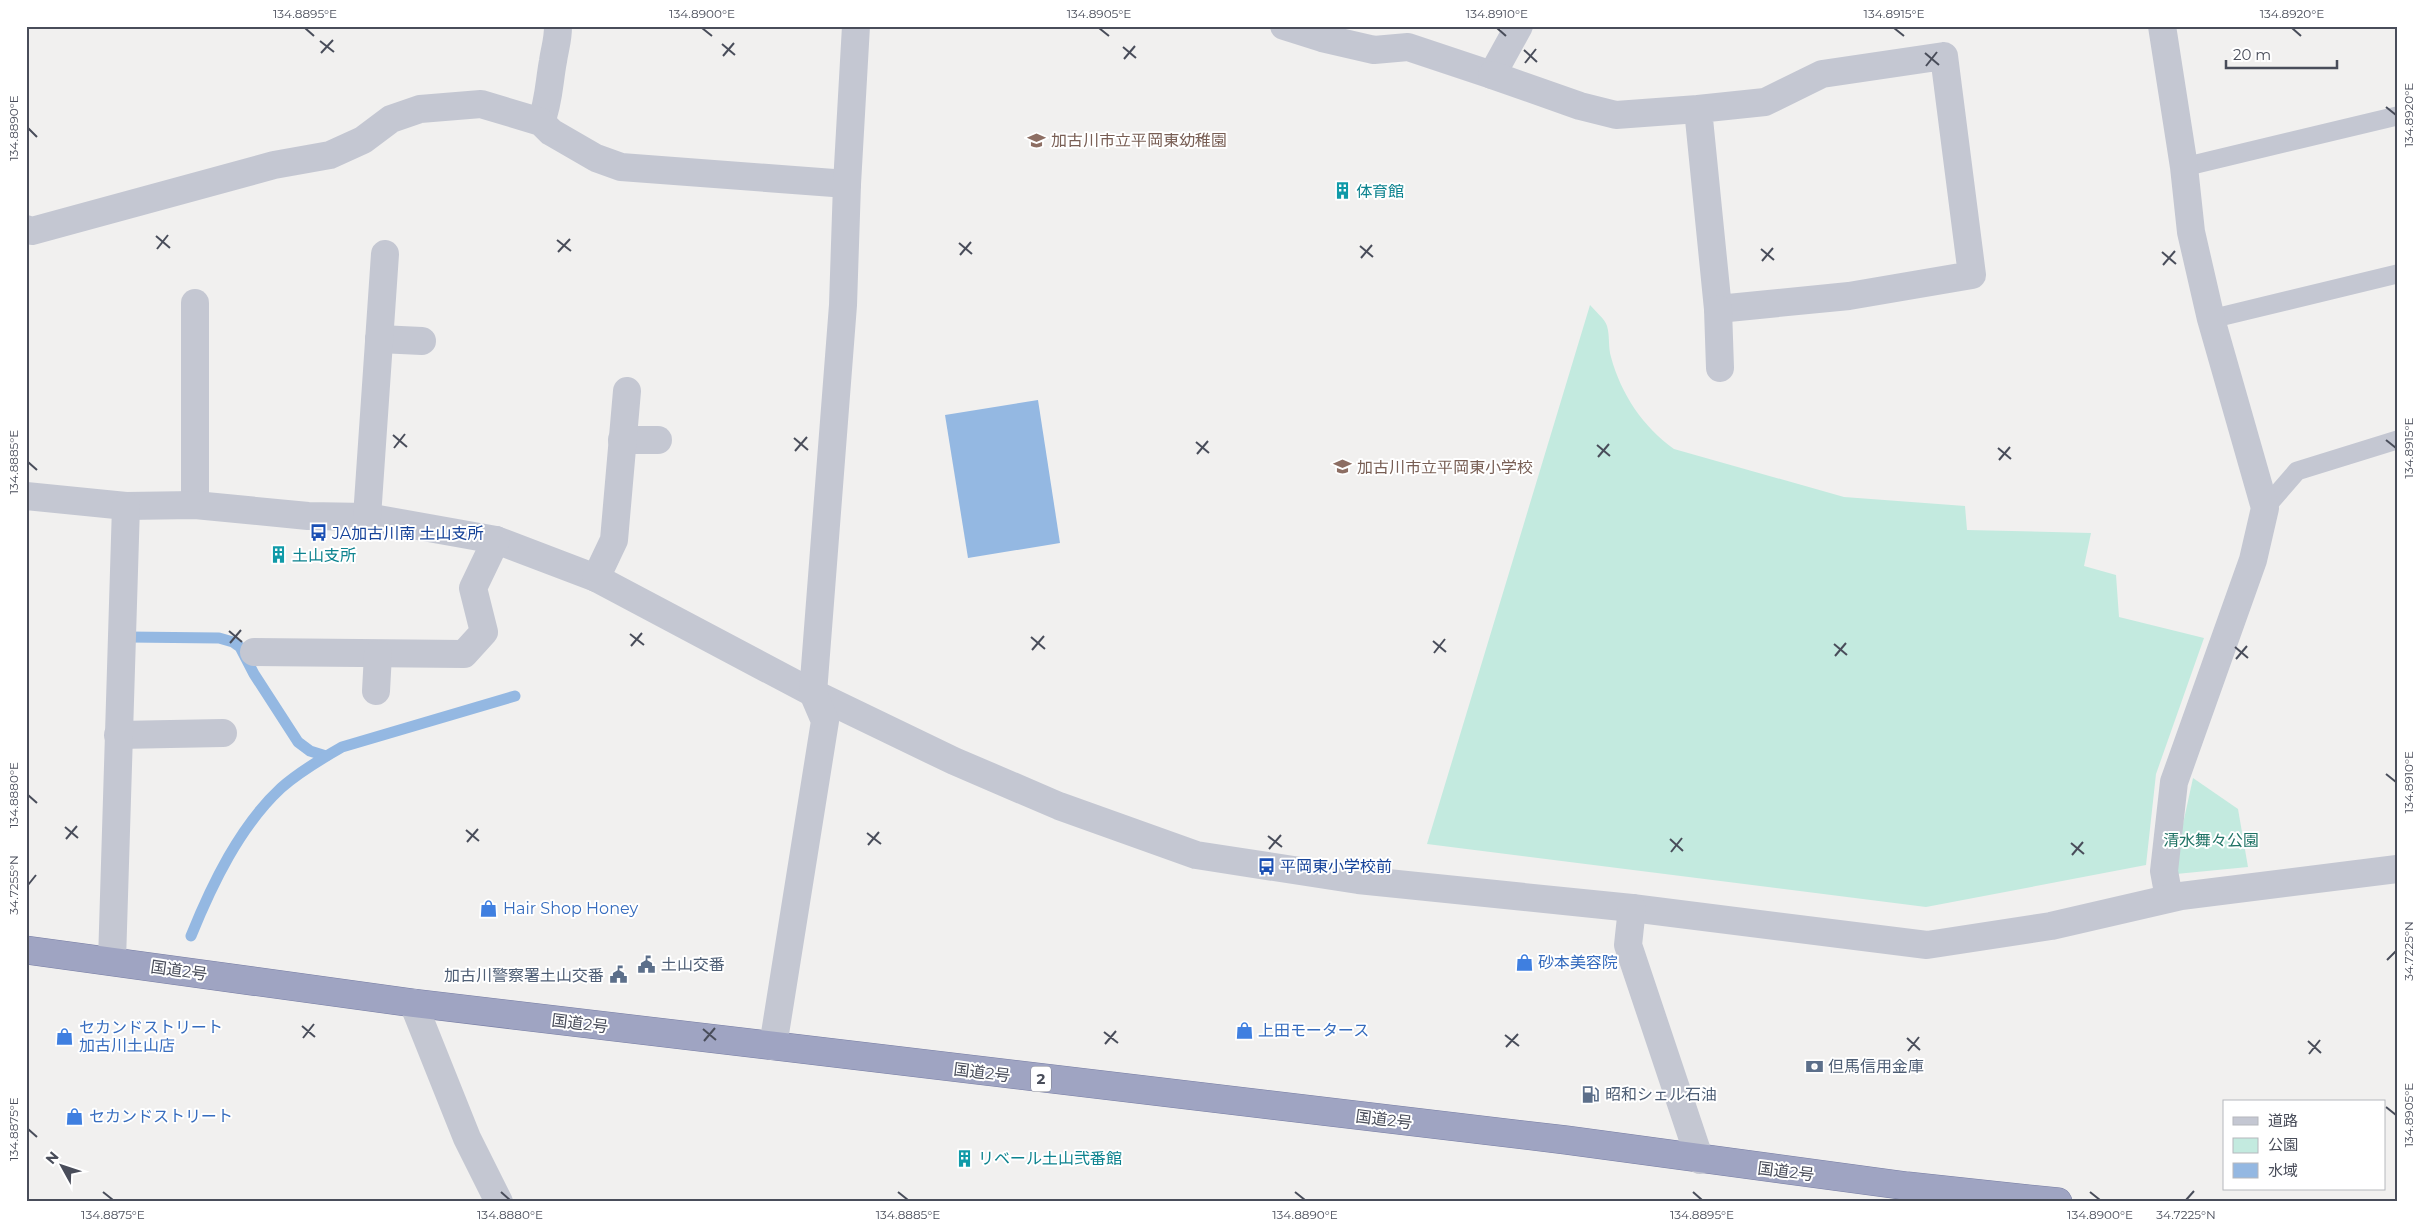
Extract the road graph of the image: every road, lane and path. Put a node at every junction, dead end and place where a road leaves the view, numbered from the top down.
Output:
1 (558, 26) edge
2 (856, 26) edge
3 (1284, 26) edge
4 (1518, 26) edge
5 (2162, 26) edge
6 (1326, 32) edge
7 (1413, 37) edge
8 (1492, 74) junction
9 (1698, 109) junction
10 (2397, 116) edge
11 (540, 122) junction
12 (2184, 167) junction
13 (847, 184) junction
14 (26, 229) edge
15 (385, 254) dead end
16 (2397, 274) edge
17 (195, 303) dead end
18 (1718, 309) junction
19 (2211, 319) junction
20 (379, 339) junction
21 (422, 341) dead end
22 (1720, 368) dead end
23 (627, 391) dead end
24 (622, 440) junction
25 (658, 440) dead end
26 (2397, 440) edge
27 (26, 496) edge
28 (195, 505) junction
29 (126, 506) junction
30 (2265, 508) junction
31 (367, 517) junction
32 (496, 540) junction
33 (596, 578) junction
34 (254, 652) dead end
35 (378, 654) junction
36 (376, 691) dead end
37 (813, 693) junction
38 (223, 733) dead end
39 (118, 735) junction
40 (2397, 869) edge
41 (2169, 898) junction
42 (1632, 908) junction
43 (26, 950) edge
44 (112, 961) junction
45 (413, 1003) junction
46 (774, 1046) junction
47 (1700, 1160) junction
48 (499, 1202) edge
49 (2058, 1202) edge

1 - 11 street
2 - 13 street
3 - 6 street
4 - 8 street
5 - 12 street
6 - 7 street
7 - 8 street
8 - 9 street
9 - 18 street
9 - 18 street
10 - 12 lane
11 - 13 street
11 - 14 street
12 - 19 street
13 - 37 street
15 - 20 street
16 - 19 lane
17 - 28 street
18 - 22 street
19 - 30 street
20 - 21 street
20 - 31 street
23 - 24 street
24 - 25 street
24 - 33 street
26 - 30 lane
27 - 29 street
28 - 29 street
28 - 31 street
29 - 39 street
30 - 41 street
31 - 32 street
32 - 33 street
32 - 35 street
33 - 37 street
34 - 35 street
35 - 36 street
37 - 42 street
37 - 46 street
38 - 39 street
39 - 44 street
40 - 41 street
41 - 42 street
42 - 47 street
43 - 44 highway, 国道2号 / 2
44 - 45 highway, 国道2号 / 2
45 - 46 highway, 国道2号 / 2
45 - 48 street
46 - 47 highway, 国道2号 / 2
47 - 49 highway, 国道2号 / 2

